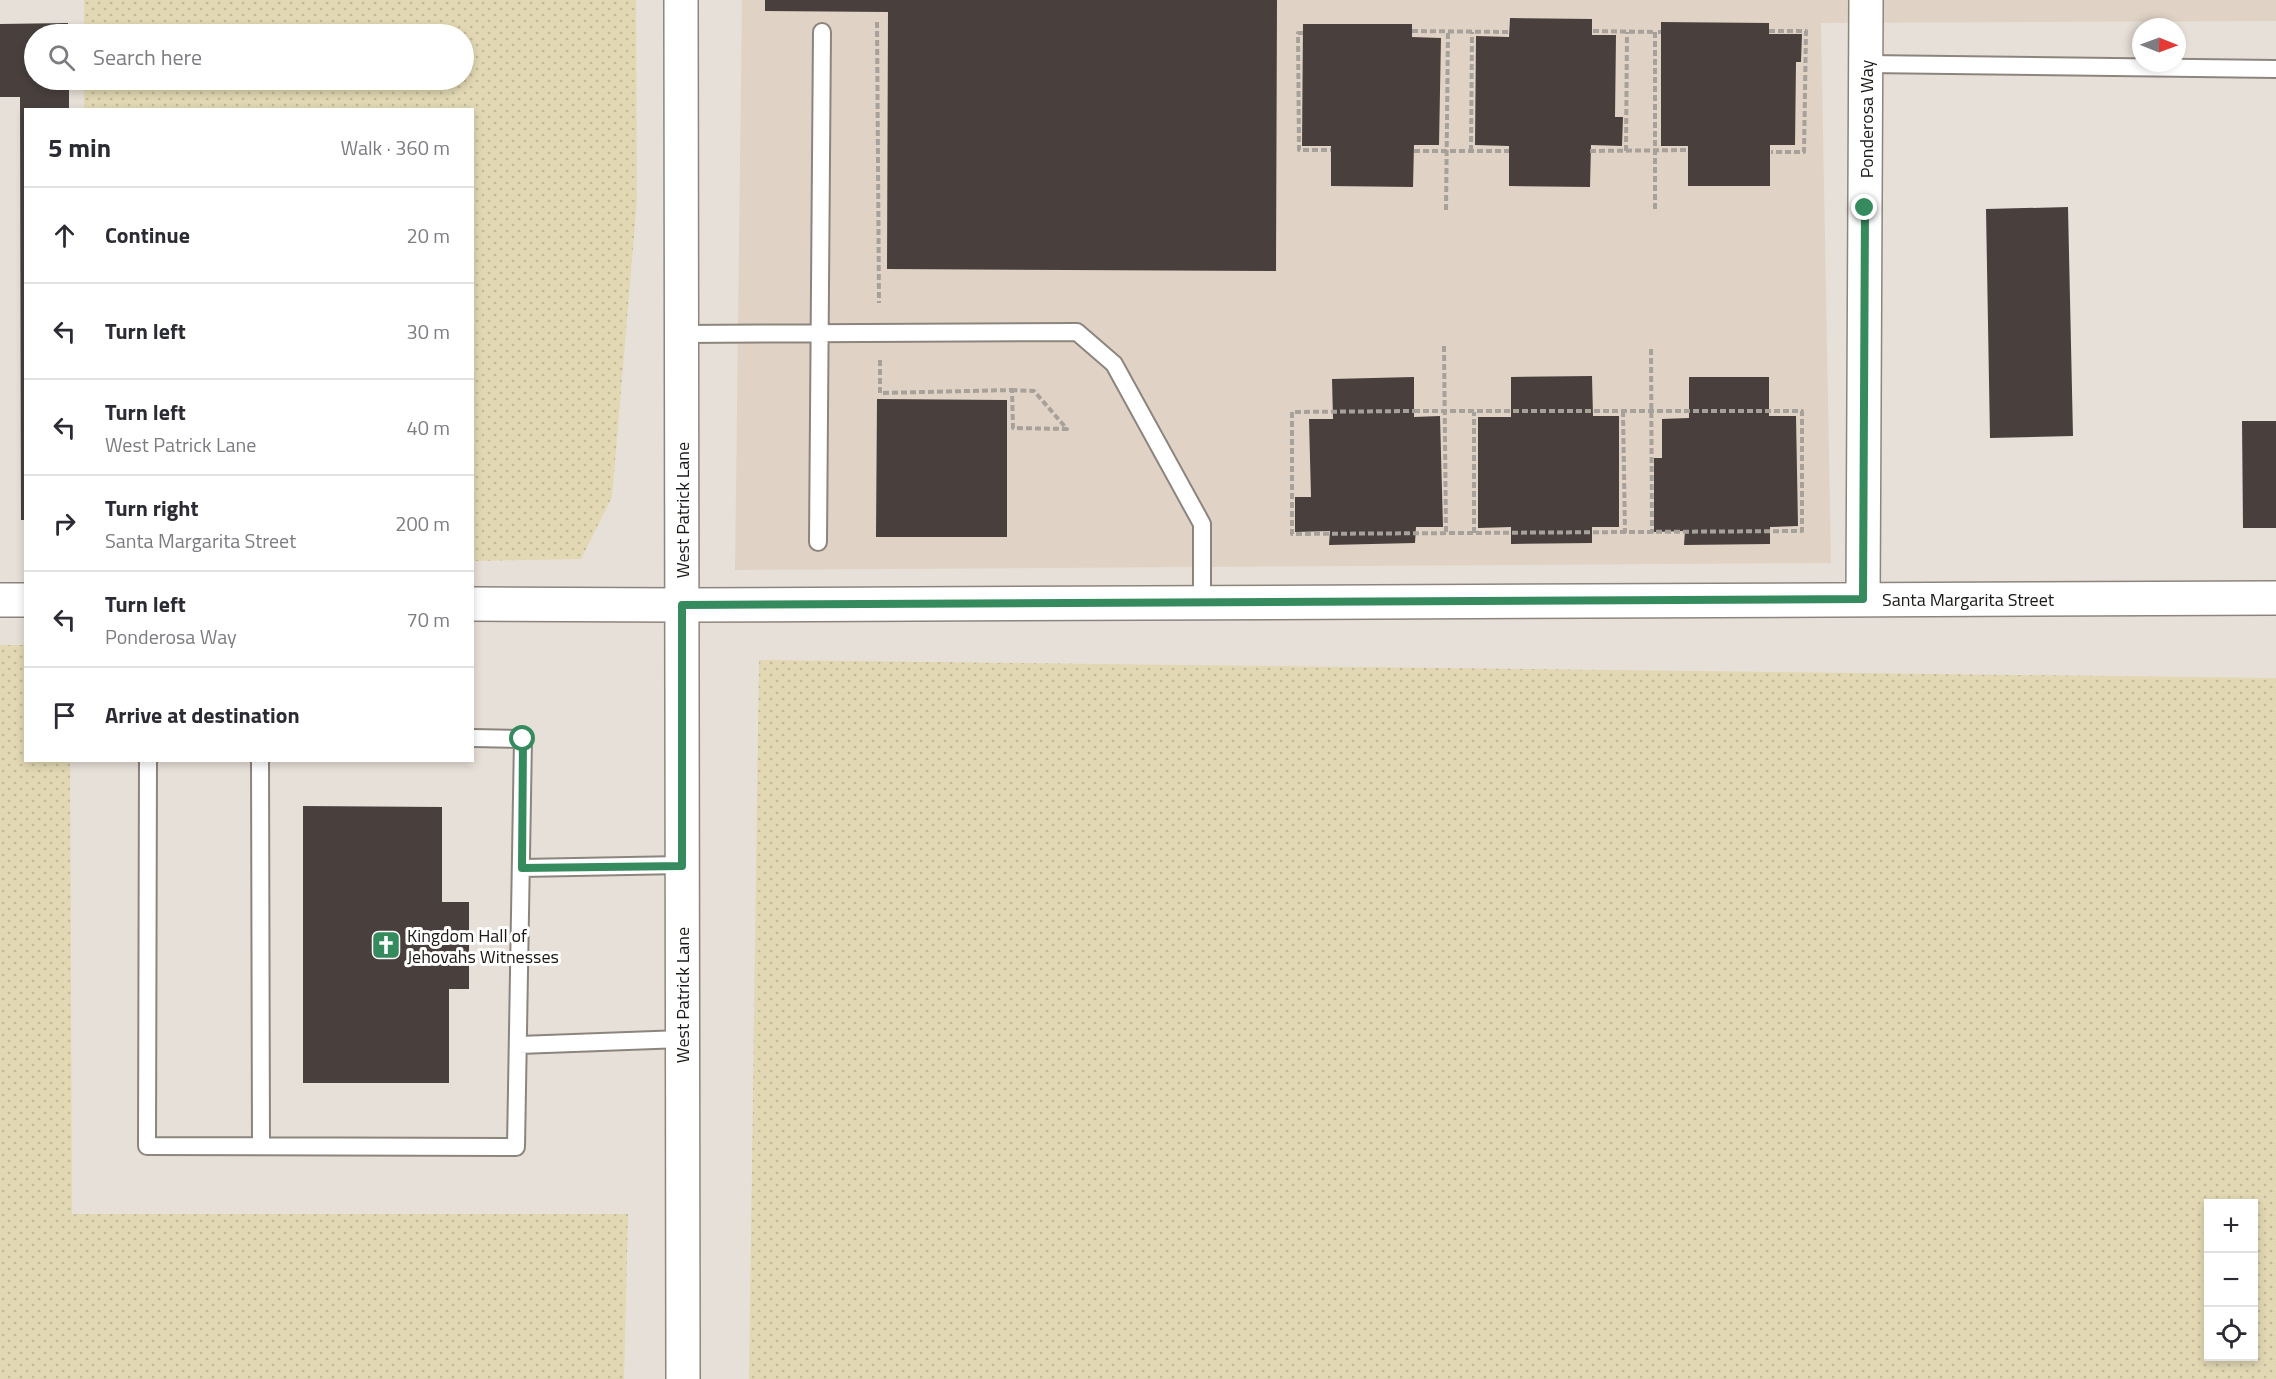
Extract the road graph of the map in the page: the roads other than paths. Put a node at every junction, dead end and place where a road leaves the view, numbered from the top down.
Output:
1 (681, 0) edge
2 (1866, 0) edge
3 (822, 32) dead end
4 (1866, 64) junction
5 (2276, 69) edge
6 (820, 332) junction
7 (681, 334) junction
8 (818, 542) dead end
9 (2276, 598) edge
10 (1863, 599) junction
11 (0, 600) edge
12 (24, 600) edge
13 (1202, 601) junction
14 (474, 604) edge
15 (682, 605) junction
16 (474, 738) edge
17 (148, 762) edge
18 (260, 762) edge
19 (682, 866) junction
20 (522, 868) junction
21 (682, 1039) junction
22 (519, 1045) junction
23 (261, 1146) junction
24 (683, 1379) edge

1 - 7 street, West Patrick Lane
2 - 4 street, Ponderosa Way
3 - 6 lane
4 - 5 lane
4 - 10 street, Ponderosa Way
6 - 7 lane
6 - 8 lane
6 - 13 lane
7 - 15 street, West Patrick Lane
9 - 10 street, Santa Margarita Street
10 - 13 street, Santa Margarita Street
11 - 12 street
13 - 15 street, Santa Margarita Street
14 - 15 street, Santa Margarita Street
15 - 19 street, West Patrick Lane
16 - 20 lane
17 - 23 lane
18 - 23 lane
19 - 20 lane
19 - 21 street, West Patrick Lane
20 - 22 lane
21 - 22 lane
21 - 24 street, West Patrick Lane
22 - 23 lane

